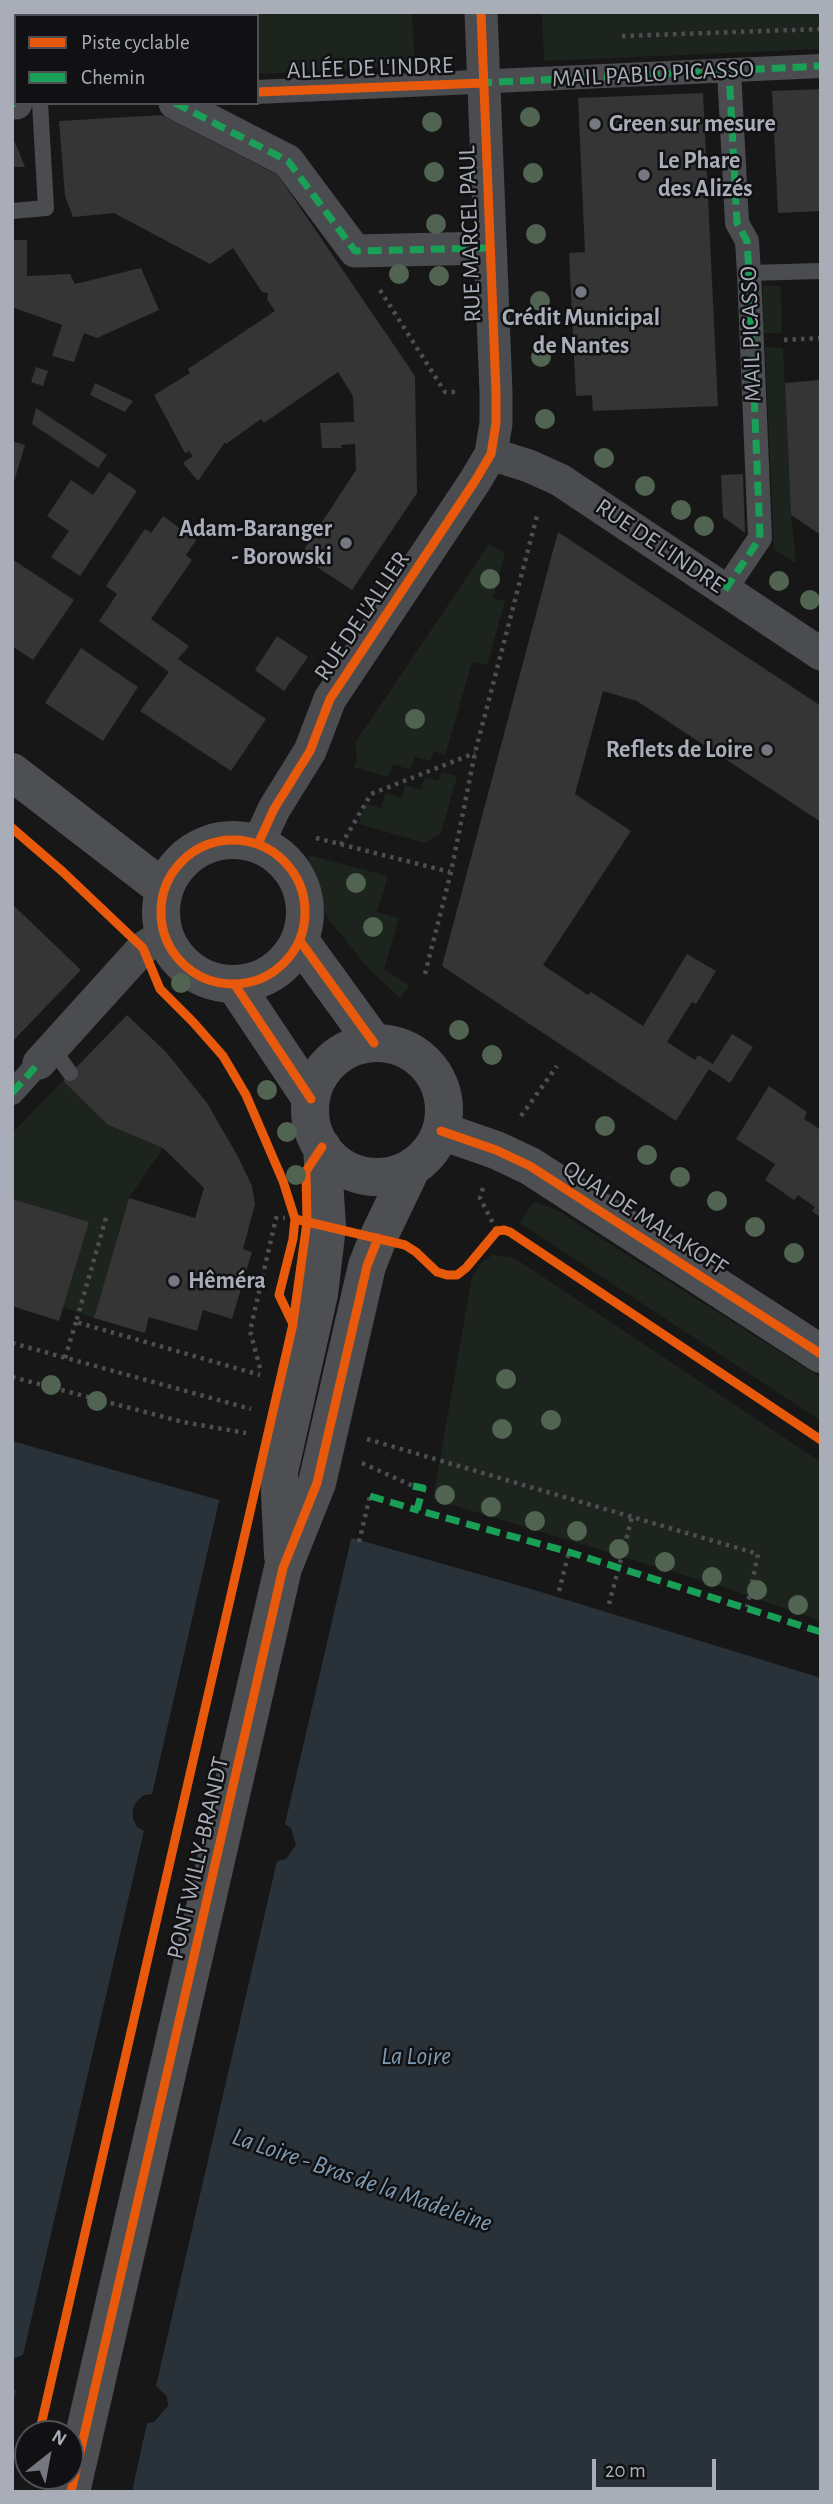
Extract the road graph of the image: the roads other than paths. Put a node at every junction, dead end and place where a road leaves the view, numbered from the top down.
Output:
1 (481, 12) edge
2 (821, 66) edge
3 (729, 70) junction
4 (484, 83) junction
5 (259, 92) edge
6 (40, 105) edge
7 (178, 105) edge
8 (12, 211) edge
9 (488, 248) junction
10 (821, 271) edge
11 (749, 273) junction
12 (491, 454) junction
13 (726, 590) junction
14 (821, 654) edge
15 (12, 772) edge
16 (258, 844) junction
17 (164, 889) junction
18 (164, 935) junction
19 (300, 941) junction
20 (235, 985) junction
21 (374, 1043) junction
22 (54, 1062) joint
23 (12, 1093) edge
24 (311, 1099) junction
25 (441, 1130) junction
26 (322, 1147) junction
27 (412, 1167) junction
28 (821, 1354) edge
29 (283, 1569) junction
30 (71, 2492) edge

1 - 4 street, RUE MARCEL PAUL
2 - 3 street, MAIL PABLO PICASSO
3 - 4 street, MAIL PABLO PICASSO
3 - 11 street, MAIL PICASSO
4 - 5 street, ALLÉE DE L'INDRE
4 - 9 street, RUE MARCEL PAUL
6 - 8 lane
7 - 9 street
9 - 12 street, RUE MARCEL PAUL
10 - 11 lane
11 - 13 street, MAIL PICASSO
12 - 13 street, RUE DE L'INDRE
12 - 16 street, RUE DE L'ALLIER
13 - 14 street, RUE DE L'INDRE
15 - 17 main road
16 - 17 main road
16 - 19 main road
17 - 18 main road
18 - 20 main road
18 - 22 street
19 - 20 main road
19 - 21 main road
20 - 24 main road
21 - 24 main road
21 - 25 main road
22 - 23 street
24 - 26 main road
25 - 27 main road
25 - 28 main road, QUAI DE MALAKOFF
26 - 27 main road
26 - 29 main road, PONT WILLY-BRANDT
27 - 29 main road, PONT WILLY-BRANDT
29 - 30 main road, PONT WILLY-BRANDT

